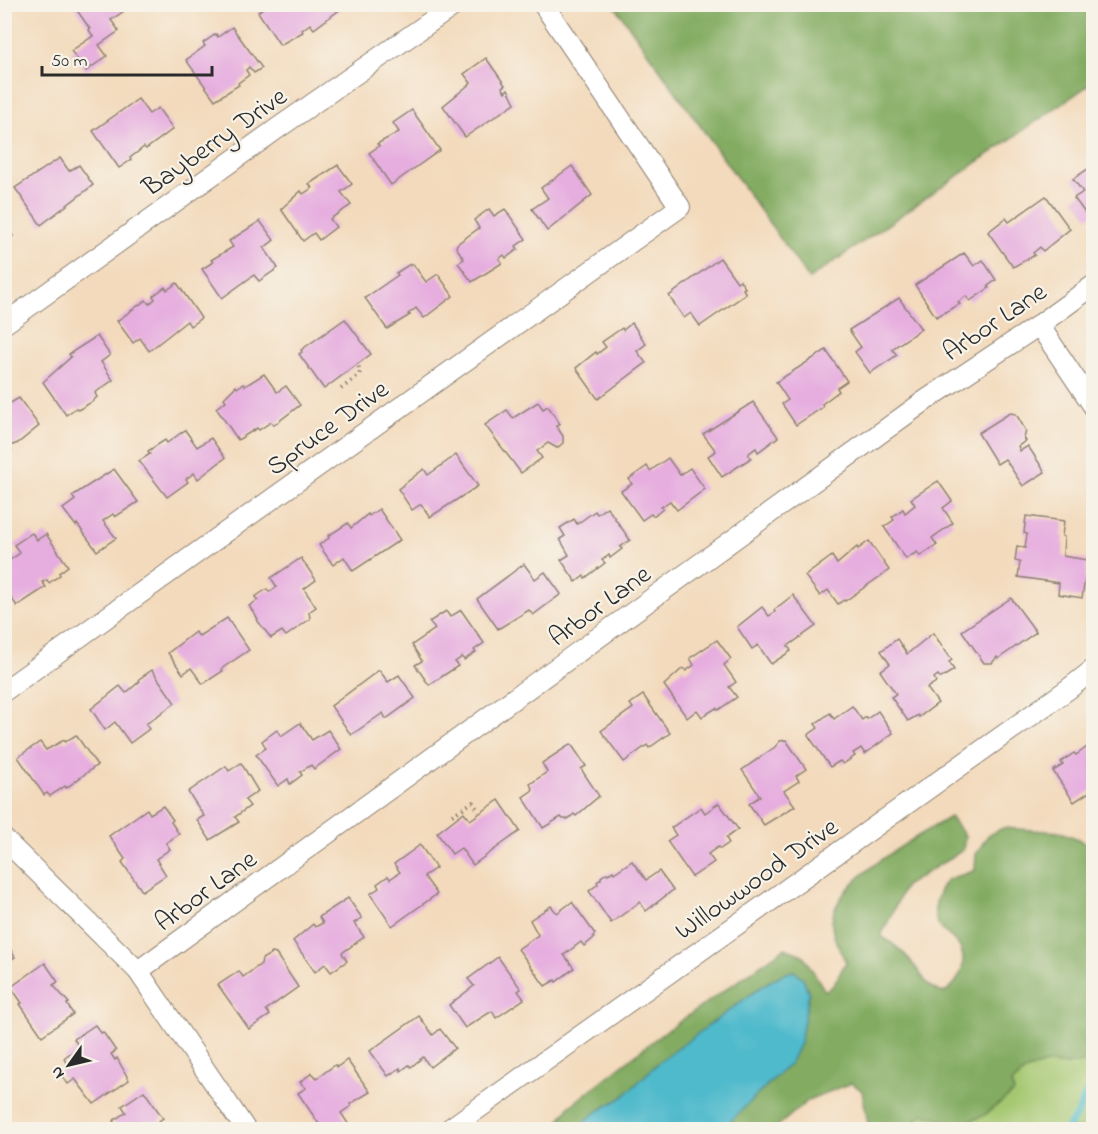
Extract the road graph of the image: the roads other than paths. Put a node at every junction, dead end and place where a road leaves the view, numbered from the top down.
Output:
1 (456, 4) edge
2 (543, 4) edge
3 (1094, 285) edge
4 (4, 324) edge
5 (1039, 325) junction
6 (1094, 407) edge
7 (1094, 669) edge
8 (4, 691) edge
9 (4, 839) edge
10 (138, 971) junction
11 (246, 1130) edge
12 (448, 1130) edge

1 - 4 street, Bayberry Drive
2 - 8 street, Spruce Drive
3 - 5 street, Arbor Lane
5 - 6 street
5 - 10 street, Arbor Lane
7 - 12 street, Willowwood Drive
9 - 10 street
10 - 11 street

